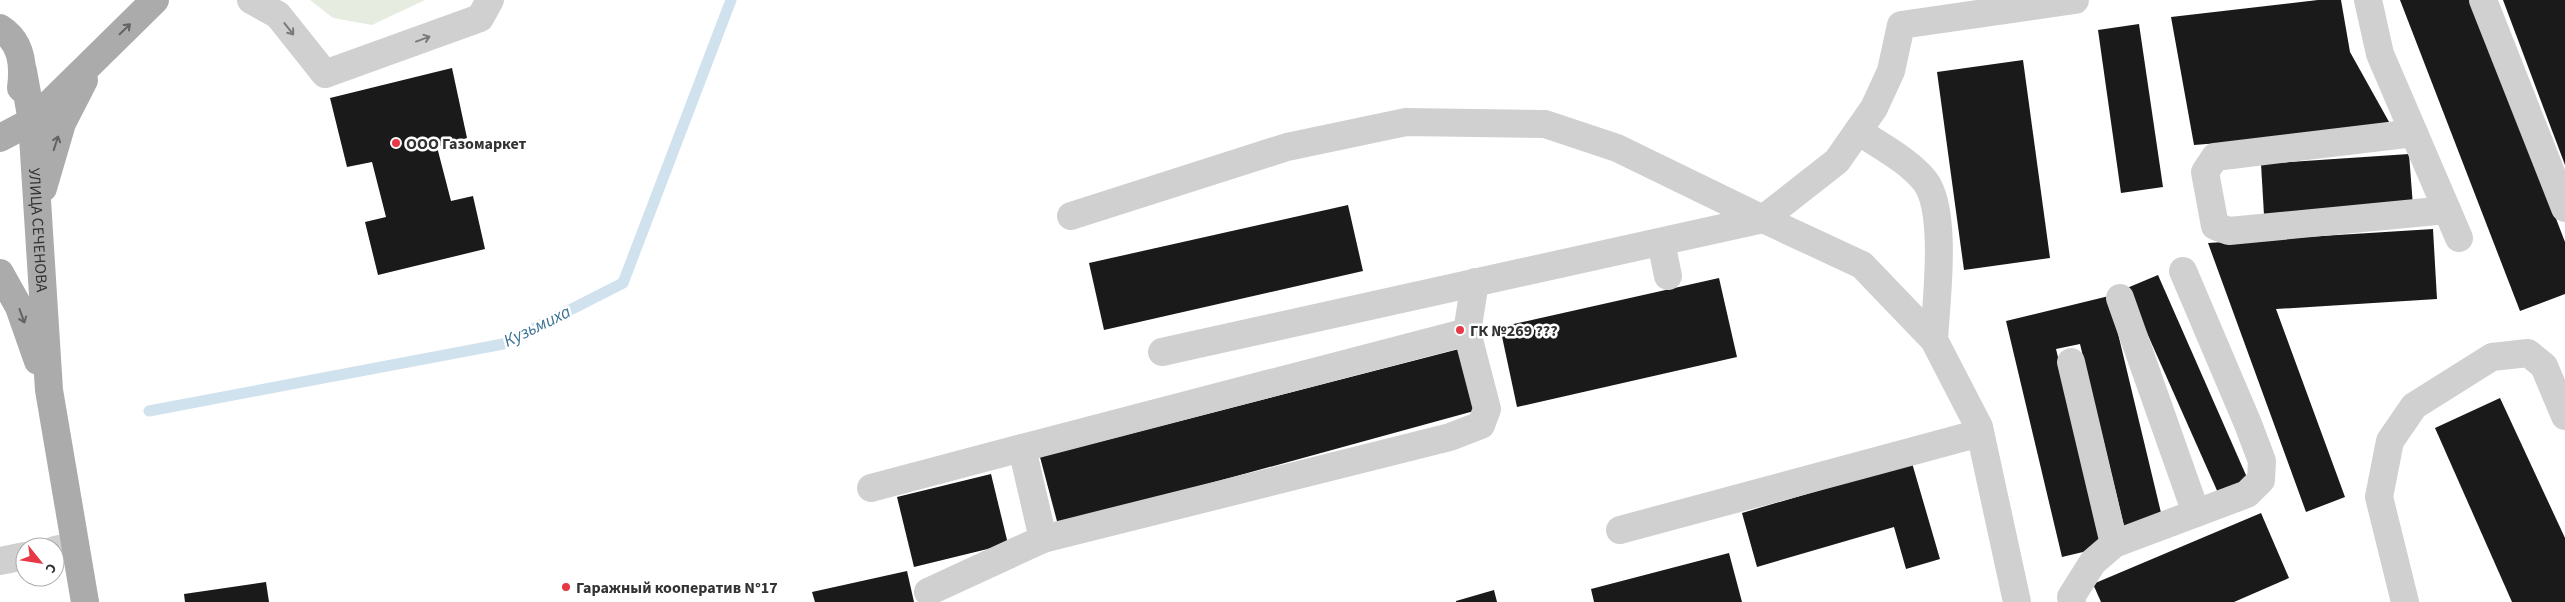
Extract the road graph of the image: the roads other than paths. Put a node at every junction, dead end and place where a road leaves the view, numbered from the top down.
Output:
1 (155, 0) edge
2 (251, 0) edge
3 (490, 0) edge
4 (2075, 0) edge
5 (2368, 0) edge
6 (2483, 0) edge
7 (0, 28) edge
8 (95, 58) junction
9 (24, 71) junction
10 (32, 121) junction
11 (0, 129) edge
12 (1858, 131) junction
13 (2414, 133) junction
14 (0, 138) edge
15 (2565, 208) edge
16 (2447, 210) junction
17 (1071, 216) dead end
18 (1763, 219) junction
19 (2459, 238) dead end
20 (39, 242) junction
21 (1661, 242) junction
22 (2183, 271) dead end
23 (0, 272) edge
24 (1668, 276) dead end
25 (1475, 282) junction
26 (2120, 298) dead end
27 (1467, 332) junction
28 (1934, 340) junction
29 (1162, 352) dead end
30 (2071, 362) dead end
31 (2558, 378) edge
32 (49, 390) junction
33 (2565, 416) edge
34 (1980, 433) junction
35 (1022, 448) junction
36 (871, 488) dead end
37 (2196, 513) junction
38 (1620, 530) dead end
39 (64, 537) edge
40 (1043, 539) junction
41 (2114, 544) junction
42 (65, 548) edge
43 (15, 558) edge
44 (0, 561) edge
45 (928, 592) dead end
46 (85, 602) edge
47 (2017, 602) edge
48 (2072, 602) edge
49 (2405, 602) edge

8 -> 1 main road
2 -> 3 lane
4 - 12 lane
5 - 13 lane
6 - 15 lane
7 - 9 main road, УЛИЦА СЕЧЕНОВА
8 - 10 main road
20 -> 8 main road
9 - 10 main road, УЛИЦА СЕЧЕНОВА
9 - 11 main road
10 - 14 main road
10 - 20 main road, УЛИЦА СЕЧЕНОВА
12 - 18 lane
12 - 28 lane
13 - 16 lane
13 - 16 lane
16 - 19 lane
17 - 18 lane
18 - 21 lane
18 - 28 lane
20 - 32 main road, УЛИЦА СЕЧЕНОВА
21 - 24 lane
21 - 25 lane
22 - 37 lane
23 -> 32 main road, УЛИЦА СЕЧЕНОВА
25 - 27 lane
25 - 29 lane
26 - 37 lane
27 - 35 lane
27 - 40 lane
28 - 34 lane
30 - 41 lane
31 - 33 lane
31 - 49 lane
32 - 39 main road, УЛИЦА СЕЧЕНОВА
34 - 38 lane
34 - 47 lane
35 - 36 lane
35 - 40 lane
37 - 41 lane
40 - 45 lane
41 - 48 lane
42 - 46 main road, УЛИЦА СЕЧЕНОВА
43 - 44 lane

